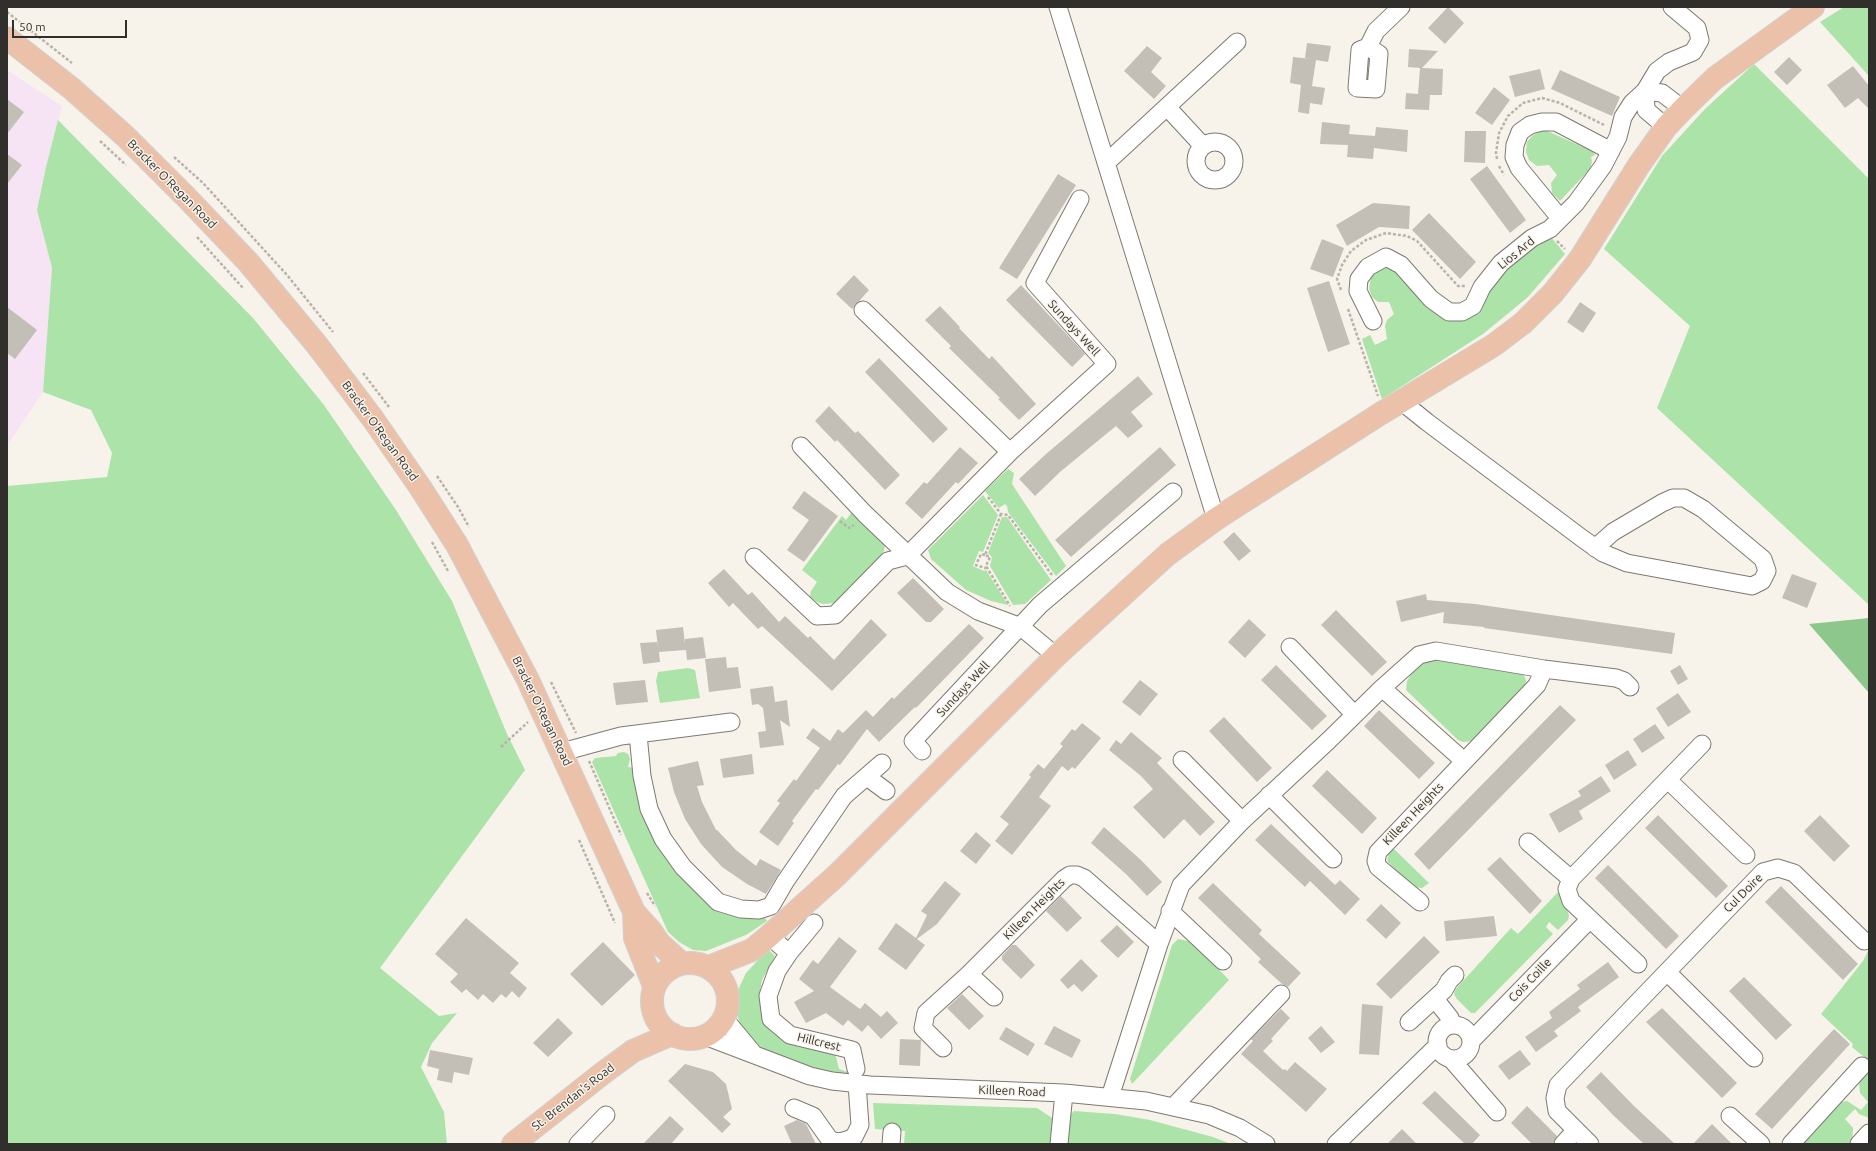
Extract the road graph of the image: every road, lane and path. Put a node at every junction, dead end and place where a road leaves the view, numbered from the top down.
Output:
1 (1058, 7) edge
2 (1401, 7) edge
3 (1672, 7) edge
4 (1813, 7) edge
5 (7, 38) edge
6 (1237, 42) dead end
7 (1368, 48) dead end
8 (1645, 91) junction
9 (1167, 106) junction
10 (1683, 109) junction
11 (1610, 127) dead end
12 (1666, 127) junction
13 (96, 137) dead end
14 (1203, 146) dead end
15 (1611, 151) junction
16 (1106, 162) junction
17 (130, 170) dead end
18 (1505, 176) dead end
19 (1080, 199) dead end
20 (1555, 212) dead end
21 (1548, 230) junction
22 (196, 237) dead end
23 (1577, 263) junction
24 (1471, 283) dead end
25 (247, 292) dead end
26 (1342, 294) dead end
27 (1348, 309) dead end
28 (863, 310) dead end
29 (1373, 321) dead end
30 (1392, 406) junction
31 (801, 446) dead end
32 (1010, 452) junction
33 (978, 484) junction
34 (1173, 492) dead end
35 (1001, 514) junction
36 (1216, 519) junction
37 (429, 538) dead end
38 (1595, 548) junction
39 (985, 555) junction
40 (907, 556) junction
41 (754, 557) dead end
42 (986, 566) junction
43 (451, 577) dead end
44 (1061, 587) junction
45 (1005, 607) dead end
46 (1021, 627) junction
47 (1290, 647) dead end
48 (1056, 656) junction
49 (1544, 669) junction
50 (1630, 687) dead end
51 (1382, 688) junction
52 (1354, 714) junction
53 (532, 722) junction
54 (731, 722) dead end
55 (638, 734) junction
56 (1702, 744) dead end
57 (501, 747) dead end
58 (562, 752) junction
59 (922, 752) dead end
60 (1182, 760) dead end
61 (1464, 761) junction
62 (882, 763) dead end
63 (867, 777) junction
64 (1668, 780) junction
65 (886, 791) dead end
66 (1269, 795) junction
67 (1242, 821) junction
68 (577, 836) dead end
69 (1528, 842) dead end
70 (1746, 855) dead end
71 (1333, 859) dead end
72 (1571, 879) junction
73 (1420, 902) dead end
74 (1170, 911) junction
75 (634, 912) junction
76 (1590, 919) junction
77 (814, 923) dead end
78 (618, 929) dead end
79 (769, 936) junction
80 (1864, 941) dead end
81 (1159, 944) junction
82 (752, 950) junction
83 (788, 953) junction
84 (1223, 961) dead end
85 (681, 963) junction
86 (1638, 964) dead end
87 (709, 967) junction
88 (1667, 972) junction
89 (970, 974) junction
90 (1456, 975) dead end
91 (654, 986) junction
92 (726, 988) junction
93 (1281, 994) dead end
94 (994, 997) dead end
95 (1435, 999) junction
96 (654, 1012) junction
97 (724, 1018) junction
98 (1409, 1022) dead end
99 (1453, 1025) junction
100 (672, 1034) junction
101 (705, 1036) junction
102 (1471, 1041) junction
103 (1438, 1045) junction
104 (943, 1048) dead end
105 (633, 1051) junction
106 (754, 1053) junction
107 (1754, 1058) dead end
108 (1451, 1059) junction
109 (1862, 1066) dead end
110 (856, 1076) junction
111 (1064, 1093) junction
112 (1110, 1097) junction
113 (1174, 1106) junction
114 (794, 1108) dead end
115 (1497, 1112) dead end
116 (606, 1115) dead end
117 (1730, 1116) dead end
118 (1576, 1130) junction
119 (1869, 1133) edge
120 (1261, 1142) edge
121 (513, 1144) edge
122 (578, 1144) edge
123 (1059, 1144) edge
124 (1336, 1144) edge
125 (1563, 1144) edge
126 (1590, 1144) edge
127 (1761, 1144) edge
128 (1791, 1144) edge
129 (1859, 1144) edge

1 - 16 street
2 - 7 street
3 - 8 street, Lios Ard
4 - 10 main road
5 - 53 main road, Bracker O'Regan Road
6 - 9 street
8 - 10 street
8 - 12 street
8 - 15 street, Lios Ard
9 - 14 street
9 - 16 street
10 - 12 main road
11 - 18 path
12 - 23 main road
13 - 17 path
15 - 20 street
15 - 21 street, Lios Ard
16 - 36 street
19 - 32 street, Sundays Well
21 - 23 path
21 - 29 street, Lios Ard
22 - 25 path
23 - 30 main road
24 - 26 path
27 - 30 path
28 - 32 street
30 - 36 main road
30 - 38 street
31 - 40 street
32 - 33 street, Sundays Well
33 - 35 path
33 - 40 street, Sundays Well
34 - 44 street, Sundays Well
35 - 39 path
35 - 44 path
36 - 48 main road
37 - 43 path
38 - 38 street
39 - 42 path
39 - 42 path
40 - 41 street
40 - 46 street
42 - 45 path
44 - 46 street, Sundays Well
46 - 48 street
46 - 59 street, Sundays Well
47 - 52 street
48 - 79 main road
49 - 50 street
49 - 51 street
49 - 61 street, Killeen Heights
51 - 52 street
51 - 61 street
52 - 66 street
53 - 57 path
53 - 58 main road, Bracker O'Regan Road
54 - 55 street
55 - 58 street
55 - 63 street
56 - 64 street
58 - 75 main road, Bracker O'Regan Road
60 - 67 street
61 - 73 street, Killeen Heights
62 - 63 street
63 - 65 street
64 - 70 street
64 - 72 street
66 - 67 street
66 - 71 street
67 - 74 street
68 - 78 path
69 - 72 street
72 - 76 street
74 - 81 street
74 - 84 street
75 - 85 main road, Bracker O'Regan Road
75 - 91 main road, Bracker O'Regan Road
76 - 86 street
76 - 102 street, Cois Coille
77 - 83 street, Hillcrest
79 - 82 main road
79 - 83 street
80 - 88 street, Cul Doire
81 - 89 street, Killeen Heights
81 - 112 street
82 - 87 main road
82 - 92 main road
83 - 110 street, Hillcrest
85 - 87 main road
85 - 91 main road
87 - 92 main road
88 - 107 street
88 - 118 street, Cul Doire
89 - 94 street
89 - 104 street, Killeen Heights
90 - 95 street
91 - 96 main road
92 - 97 main road
93 - 113 street
95 - 98 street
95 - 99 street
96 - 100 main road
96 - 105 main road
97 - 101 main road
97 - 106 street
99 - 102 street
99 - 103 street
100 - 101 main road
100 - 105 main road
101 - 106 street, Killeen Road
102 - 108 street
103 - 108 street
103 - 124 street
105 - 121 main road, St. Brendan's Road
106 - 110 street, Killeen Road
108 - 115 street
109 - 128 street
110 - 111 street, Killeen Road
110 - 114 street
111 - 112 street, Killeen Road
111 - 123 street
112 - 113 street, Killeen Road
113 - 120 street, Killeen Road
116 - 122 street
117 - 127 street
118 - 125 street
118 - 126 street, Cul Doire
119 - 129 street

